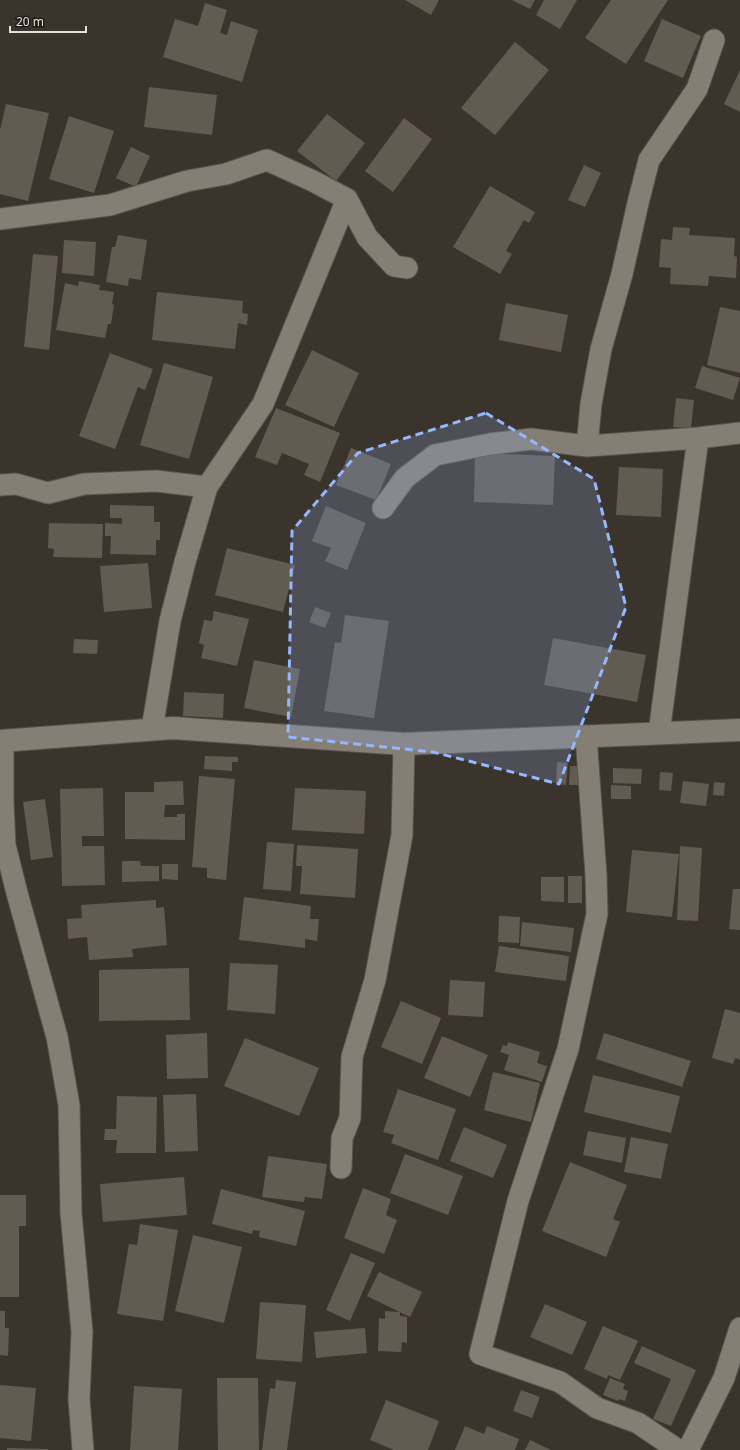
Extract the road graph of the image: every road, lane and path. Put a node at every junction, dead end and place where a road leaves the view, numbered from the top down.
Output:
1 (714, 40) dead end
2 (347, 199) junction
3 (0, 219) edge
4 (407, 268) dead end
5 (740, 433) edge
6 (698, 438) junction
7 (588, 446) junction
8 (0, 484) edge
9 (207, 487) junction
10 (383, 508) dead end
11 (152, 729) junction
12 (740, 730) edge
13 (659, 733) junction
14 (586, 736) junction
15 (1, 741) edge
16 (404, 744) junction
17 (341, 1168) dead end
18 (740, 1328) edge
19 (83, 1450) edge
20 (678, 1450) edge
21 (688, 1450) edge

1 - 7 street
2 - 3 street
2 - 4 street
2 - 9 street
5 - 6 street
6 - 7 street
6 - 13 street
7 - 10 street
8 - 9 street
9 - 11 street
11 - 15 street
11 - 16 street
12 - 13 street
13 - 14 street
14 - 16 street
14 - 20 street
15 - 19 street
16 - 17 street
18 - 21 street

